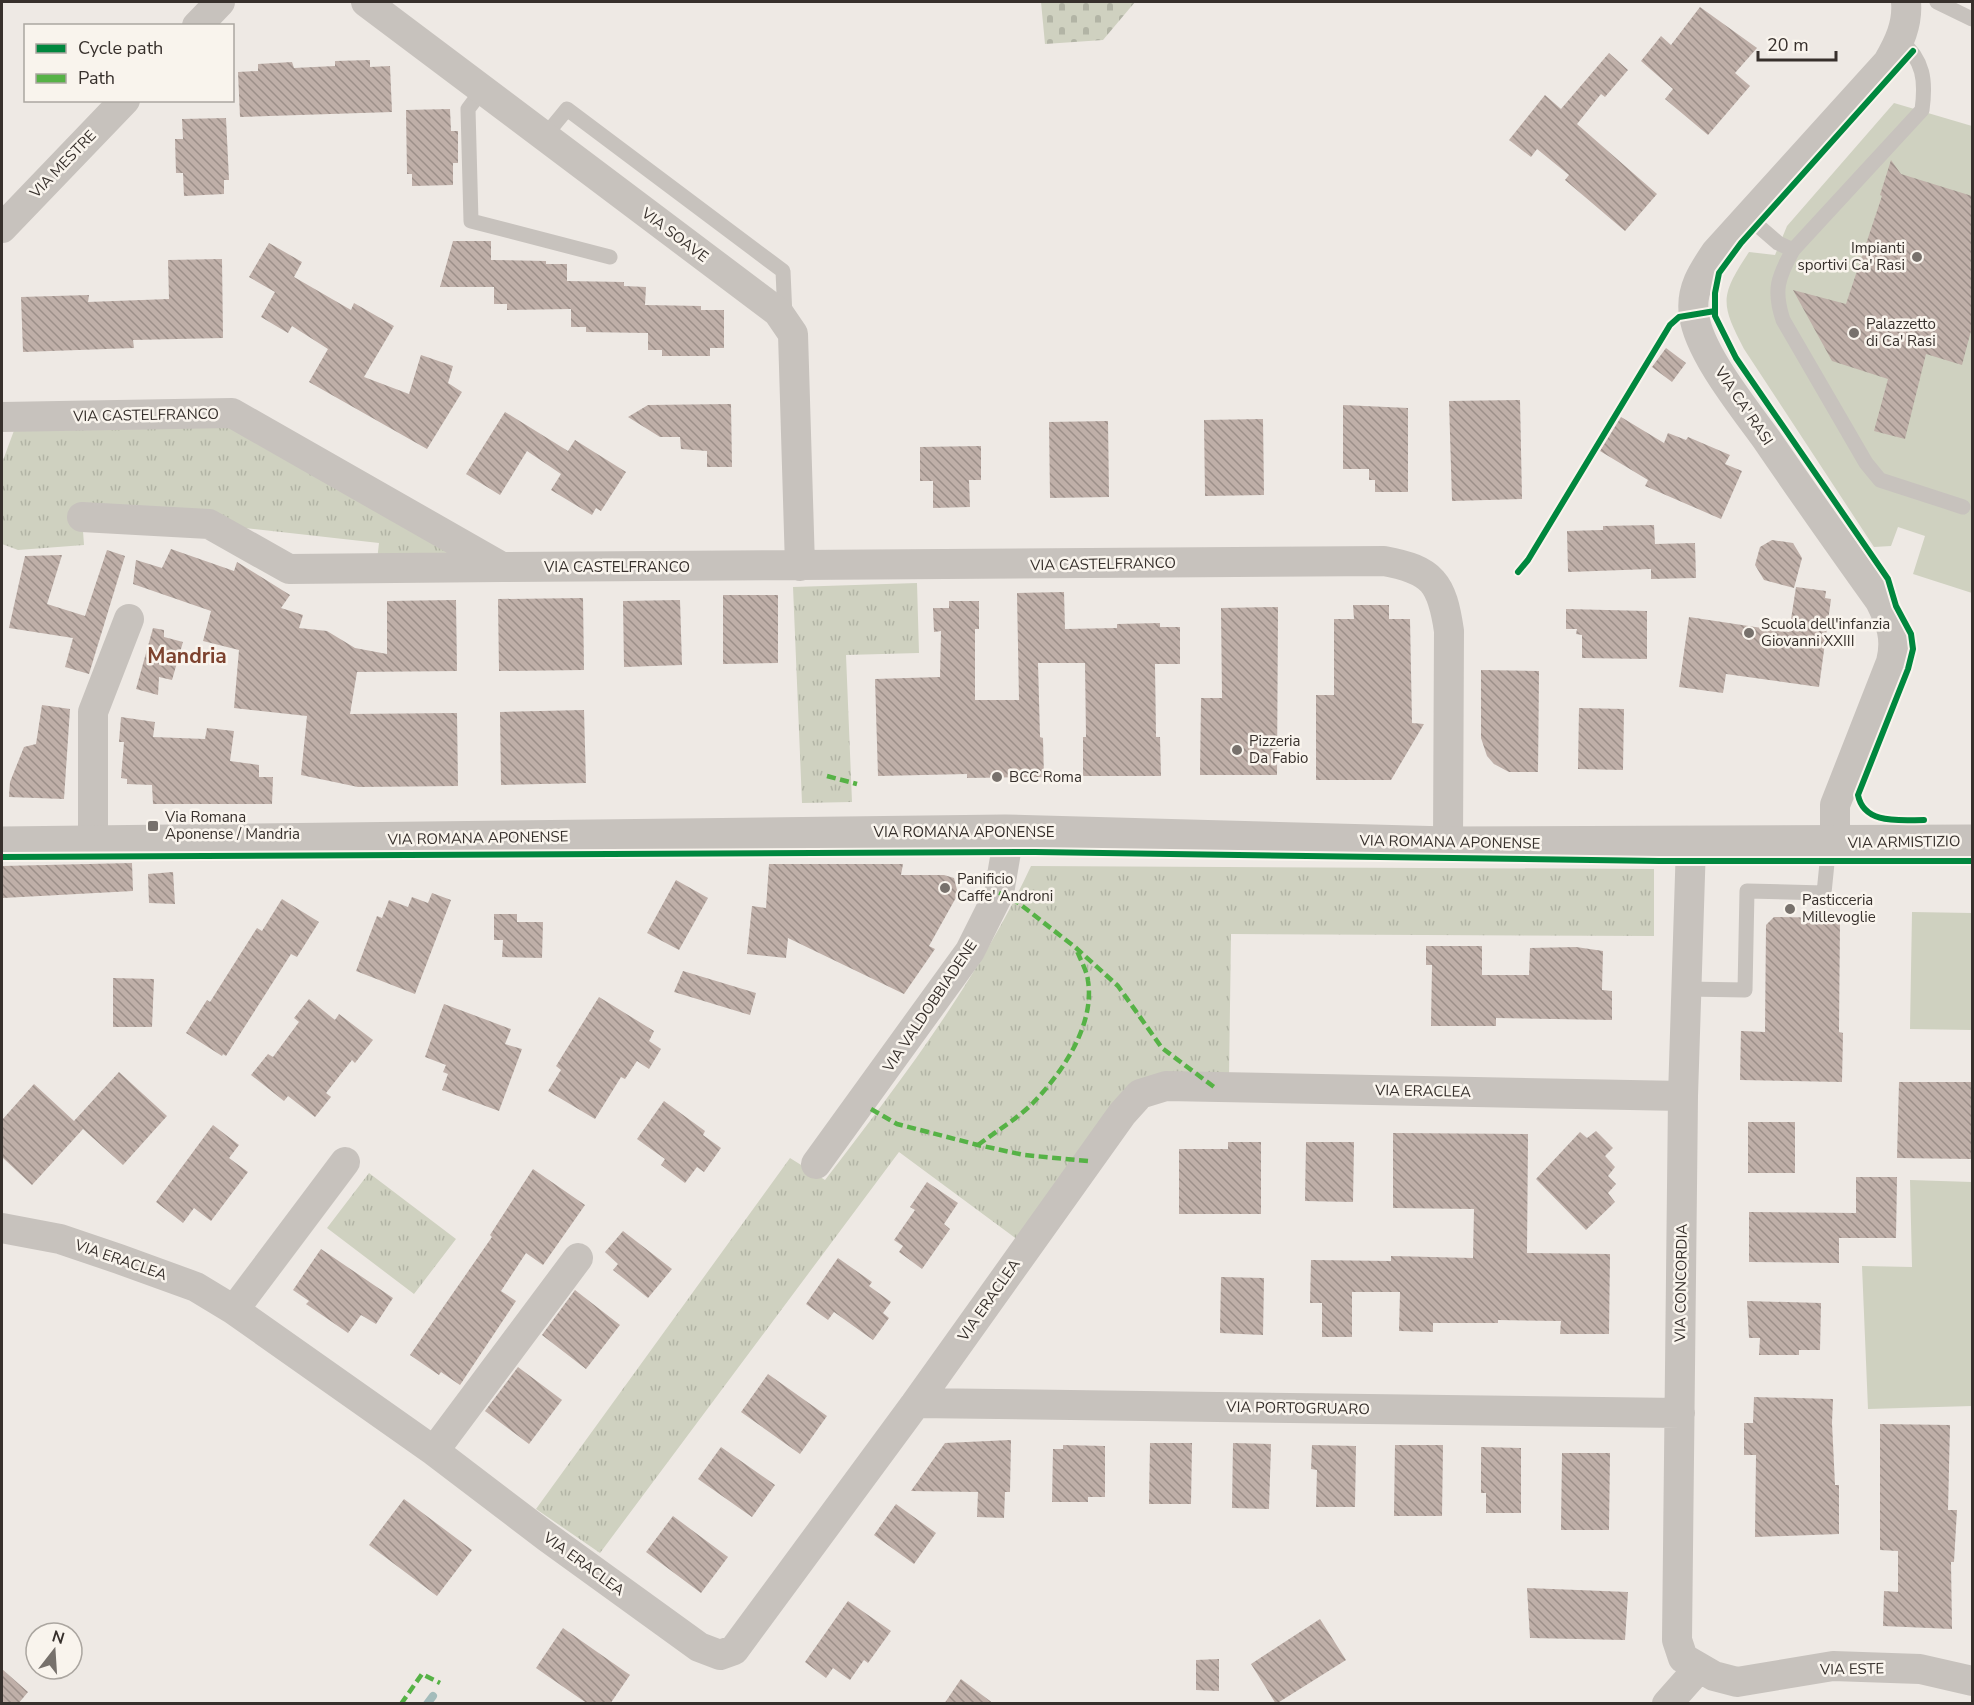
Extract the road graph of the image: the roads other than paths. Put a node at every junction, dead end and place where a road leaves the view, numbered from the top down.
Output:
1 (220, 2) edge
2 (366, 2) edge
3 (1906, 2) edge
4 (1937, 2) edge
5 (1972, 19) edge
6 (199, 24) edge
7 (1900, 40) junction
8 (483, 89) junction
9 (123, 102) edge
10 (1748, 217) junction
11 (2, 228) edge
12 (1793, 250) junction
13 (610, 256) dead end
14 (2, 417) edge
15 (1963, 507) dead end
16 (82, 517) dead end
17 (800, 566) junction
18 (502, 567) junction
19 (129, 620) dead end
20 (1005, 831) junction
21 (93, 841) junction
22 (1972, 841) edge
23 (2, 843) edge
24 (1448, 843) junction
25 (1832, 843) junction
26 (1691, 844) junction
27 (1687, 989) junction
28 (1683, 1096) junction
29 (345, 1162) dead end
30 (816, 1164) dead end
31 (2, 1228) edge
32 (578, 1258) dead end
33 (234, 1310) junction
34 (916, 1403) junction
35 (1680, 1413) junction
36 (434, 1451) junction
37 (1698, 1669) junction
38 (1972, 1681) edge
39 (1667, 1704) edge

1 - 6 street
2 - 8 street, VIA SOAVE
3 - 7 street, VIA CA' RASI
4 - 5 lane
7 - 10 street, VIA CA' RASI
7 - 12 lane
8 - 13 lane
8 - 17 street, VIA SOAVE
9 - 11 street, VIA MESTRE
10 - 12 lane
10 - 25 street, VIA CA' RASI
12 - 15 lane
14 - 18 street, VIA CASTELFRANCO
16 - 18 street, VIA CASTELFRANCO
17 - 18 street, VIA CASTELFRANCO
17 - 24 street, VIA CASTELFRANCO
19 - 21 street
20 - 21 street, VIA ROMANA APONENSE
20 - 24 street, VIA ROMANA APONENSE
20 - 30 street, VIA VALDOBBIADENE
21 - 23 street, VIA ROMANA APONENSE
22 - 25 street, VIA ARMISTIZIO
24 - 26 street, VIA ROMANA APONENSE
25 - 26 street, VIA ROMANA APONENSE
25 - 27 lane
26 - 27 street, VIA CONCORDIA
27 - 28 street, VIA CONCORDIA
28 - 34 street, VIA ERACLEA
28 - 35 street, VIA CONCORDIA
29 - 33 street
31 - 33 street, VIA ERACLEA
32 - 36 street
33 - 36 street, VIA ERACLEA
34 - 35 street, VIA PORTOGRUARO
34 - 36 street, VIA ERACLEA
35 - 37 street, VIA CONCORDIA
37 - 38 street, VIA ESTE
37 - 39 street

